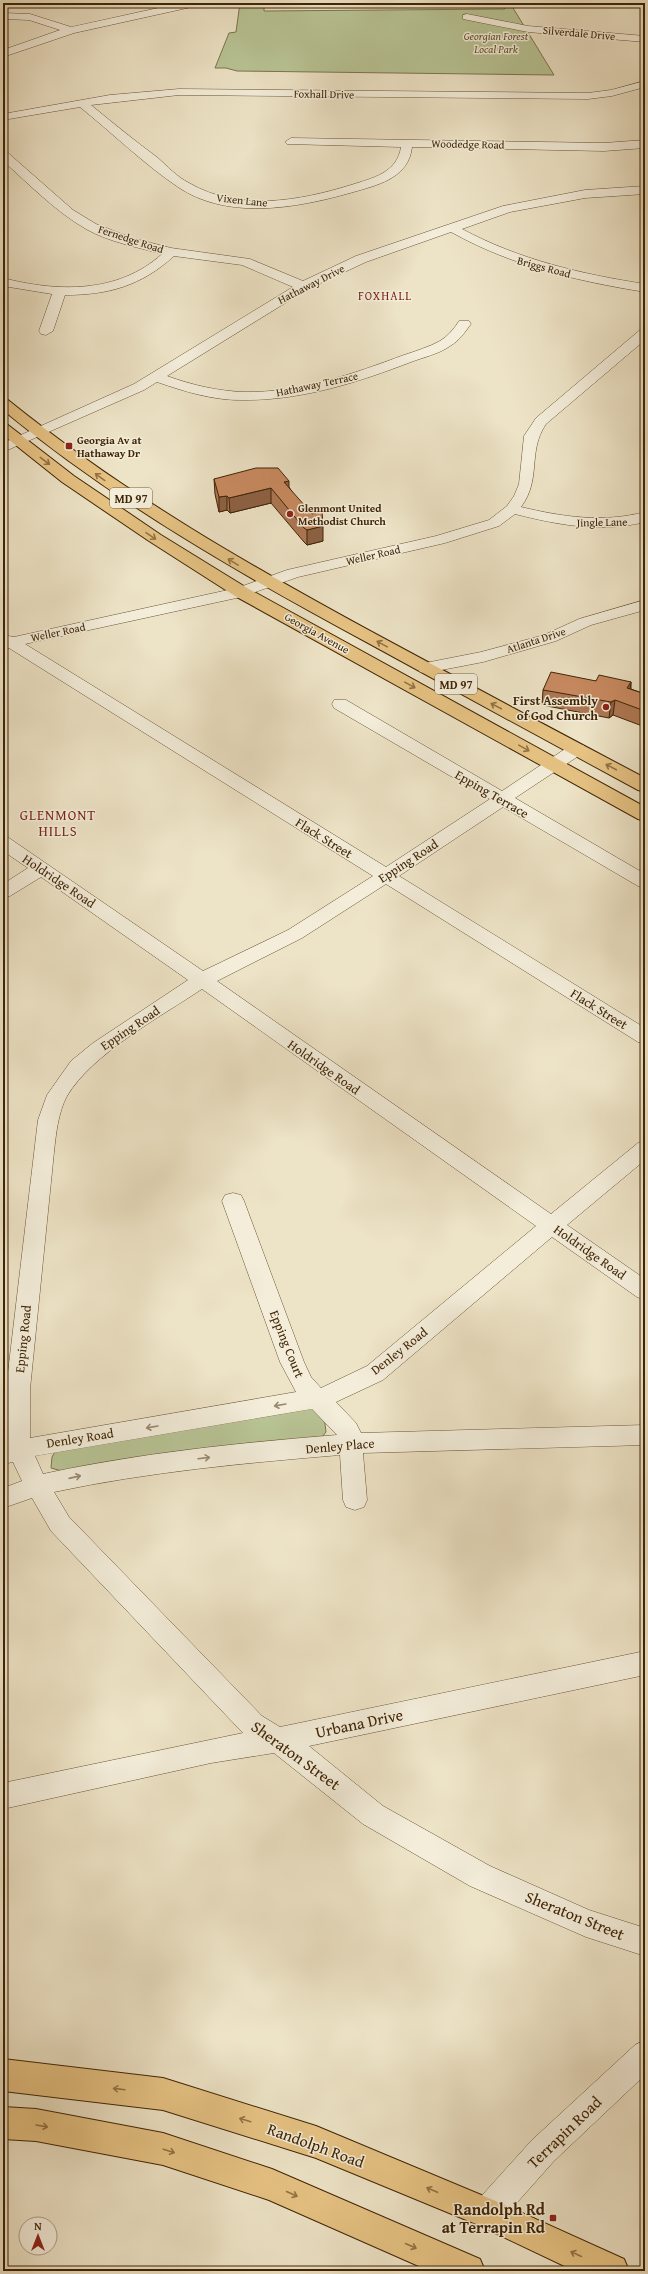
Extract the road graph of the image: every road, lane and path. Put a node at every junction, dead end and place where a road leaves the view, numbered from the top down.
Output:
1 (196, 3) edge
2 (3, 16) edge
3 (467, 17) dead end
4 (71, 30) junction
5 (645, 39) edge
6 (3, 54) edge
7 (645, 84) edge
8 (82, 103) junction
9 (3, 117) edge
10 (291, 142) dead end
11 (407, 144) junction
12 (645, 144) edge
13 (3, 155) edge
14 (645, 190) edge
15 (450, 227) junction
16 (171, 252) junction
17 (3, 282) edge
18 (303, 286) junction
19 (645, 288) edge
20 (59, 292) junction
21 (464, 324) dead end
22 (46, 331) dead end
23 (645, 333) edge
24 (158, 377) junction
25 (3, 403) edge
26 (3, 428) edge
27 (36, 431) junction
28 (19, 442) junction
29 (3, 448) edge
30 (512, 509) junction
31 (645, 518) edge
32 (266, 582) junction
33 (241, 592) junction
34 (645, 605) edge
35 (6, 641) edge
36 (426, 668) junction
37 (340, 704) dead end
38 (576, 749) junction
39 (554, 764) junction
40 (645, 786) edge
41 (500, 800) junction
42 (645, 815) edge
43 (3, 842) edge
44 (40, 869) junction
45 (386, 876) junction
46 (645, 882) edge
47 (3, 892) edge
48 (200, 980) junction
49 (645, 1037) edge
50 (645, 1148) edge
51 (233, 1201) dead end
52 (552, 1226) junction
53 (645, 1291) edge
54 (318, 1398) junction
55 (645, 1435) edge
56 (352, 1446) junction
57 (12, 1451) edge
58 (37, 1486) junction
59 (3, 1498) edge
60 (355, 1500) dead end
61 (645, 1663) edge
62 (277, 1740) junction
63 (3, 1796) edge
64 (645, 1942) edge
65 (645, 2055) edge
66 (3, 2075) edge
67 (3, 2123) edge
68 (487, 2213) junction
69 (468, 2271) edge
70 (612, 2271) edge

1 - 4 street
2 - 4 street
3 - 5 street, Silverdale Drive
4 - 6 street
7 - 8 street, Foxhall Drive
8 - 9 street, Foxhall Drive
8 - 11 street, Vixen Lane
10 - 11 street, Woodedge Road
11 - 12 street, Woodedge Road
13 - 16 street, Fernedge Road
14 - 15 street, Hathaway Drive
15 - 18 street, Hathaway Drive
15 - 19 street, Briggs Road
16 - 18 street, Fernedge Road
16 - 20 street
17 - 20 street
18 - 24 street, Hathaway Drive
20 - 22 street
21 - 24 street, Hathaway Terrace
23 - 30 street, Weller Road
24 - 27 street, Hathaway Drive
25 - 27 main road, Georgia Avenue / MD 97
26 - 28 main road, Georgia Avenue / MD 97
27 - 28 street, Hathaway Drive
32 -> 27 main road, Georgia Avenue / MD 97
28 - 29 street, Hathaway Drive
28 -> 33 main road, Georgia Avenue / MD 97
30 - 31 street, Jingle Lane
30 - 32 street, Weller Road
32 - 33 street, Weller Road
36 -> 32 main road, Georgia Avenue / MD 97
33 - 35 street, Weller Road
33 -> 39 main road, Georgia Avenue / MD 97
34 - 36 street, Atlanta Drive
35 - 45 street, Flack Street
38 -> 36 main road, Georgia Avenue / MD 97
37 - 41 street, Epping Terrace
38 - 39 street, Epping Road
40 -> 38 main road, Georgia Avenue / MD 97
39 - 41 street, Epping Road
39 - 42 main road, Georgia Avenue / MD 97
41 - 45 street, Epping Road
41 - 46 street, Epping Terrace
43 - 44 street, Holdridge Road
44 - 47 street
44 - 48 street, Holdridge Road
45 - 48 street, Epping Road
45 - 49 street, Flack Street
48 - 52 street, Holdridge Road
48 - 57 street, Epping Road
50 - 52 street, Denley Road
51 - 54 street, Epping Court
52 - 53 street, Holdridge Road
52 - 54 street, Denley Road
54 - 56 street, Epping Court
54 -> 57 street, Denley Road
55 - 56 street, Denley Place
58 -> 56 street, Denley Place
56 - 60 street, Epping Court
57 - 58 street, Epping Road
58 - 59 street
58 - 62 street, Sheraton Street
61 - 62 street, Urbana Drive
62 - 63 street, Urbana Drive
62 - 64 street, Sheraton Street
65 - 68 street, Terrapin Road
68 -> 66 main road, Randolph Road
67 -> 69 main road
70 -> 68 main road, Randolph Road

